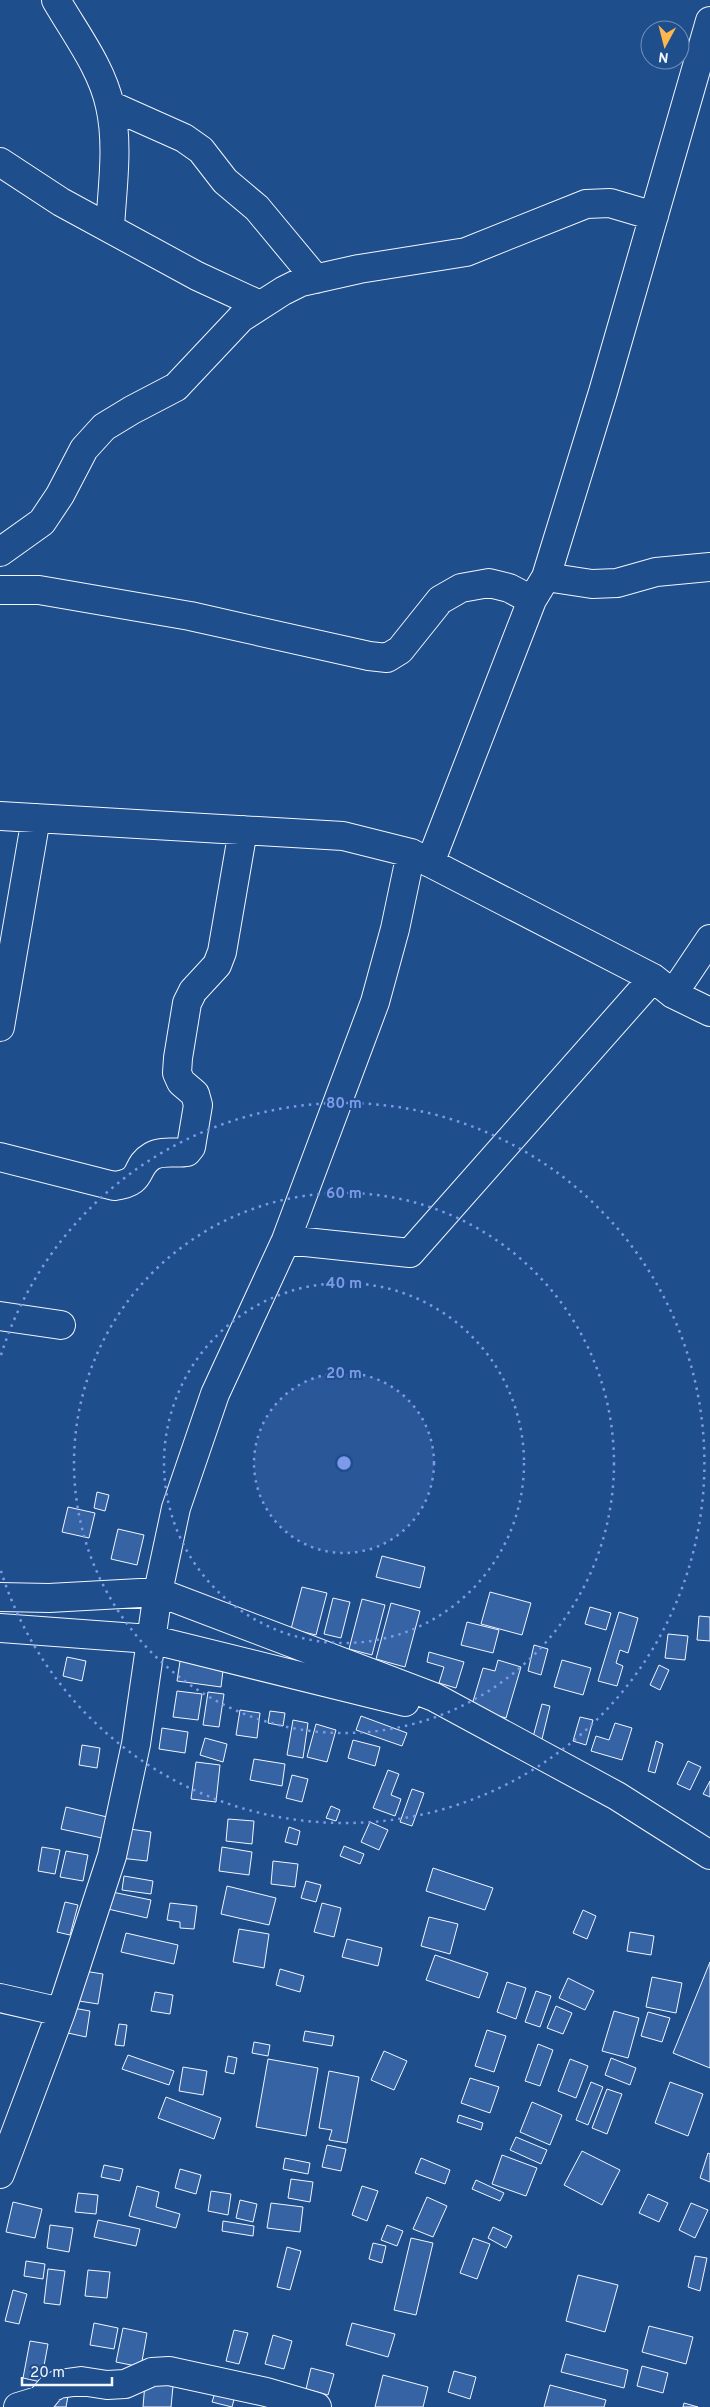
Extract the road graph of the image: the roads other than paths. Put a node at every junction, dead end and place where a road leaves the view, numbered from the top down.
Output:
1 (56, 0) edge
2 (710, 21) edge
3 (110, 105) junction
4 (0, 162) edge
5 (654, 216) junction
6 (110, 228) junction
7 (316, 279) junction
8 (260, 305) junction
9 (0, 552) edge
10 (710, 567) edge
11 (546, 577) junction
12 (0, 590) edge
13 (532, 600) junction
14 (0, 816) edge
15 (36, 818) junction
16 (243, 830) junction
17 (420, 858) junction
18 (710, 939) edge
19 (663, 986) junction
20 (710, 1012) edge
21 (0, 1027) edge
22 (0, 1157) edge
23 (286, 1240) junction
24 (0, 1316) edge
25 (61, 1325) dead end
26 (158, 1592) junction
27 (0, 1597) edge
28 (0, 1628) edge
29 (150, 1639) junction
30 (485, 1724) junction
31 (710, 1855) edge
32 (0, 1998) edge
33 (61, 2012) junction
34 (0, 2174) edge
35 (18, 2407) edge
36 (316, 2407) edge

1 - 3 street
2 - 5 street
3 - 6 street
3 - 7 street
4 - 6 street
5 - 7 street
5 - 11 street
6 - 8 street
7 - 8 street
8 - 9 street
10 - 11 street
11 - 13 street
12 - 13 street
13 - 17 street
14 - 15 street
15 - 16 street
15 - 21 street
16 - 17 street
16 - 22 street
17 - 19 street
17 - 23 street
18 - 19 street
19 - 20 street
19 - 23 street
23 - 26 street
24 - 25 street
26 - 27 street
26 - 29 street
26 - 30 street
28 - 29 street
29 - 30 street
29 - 33 street
30 - 31 street
32 - 33 street
33 - 34 street
35 - 36 street

